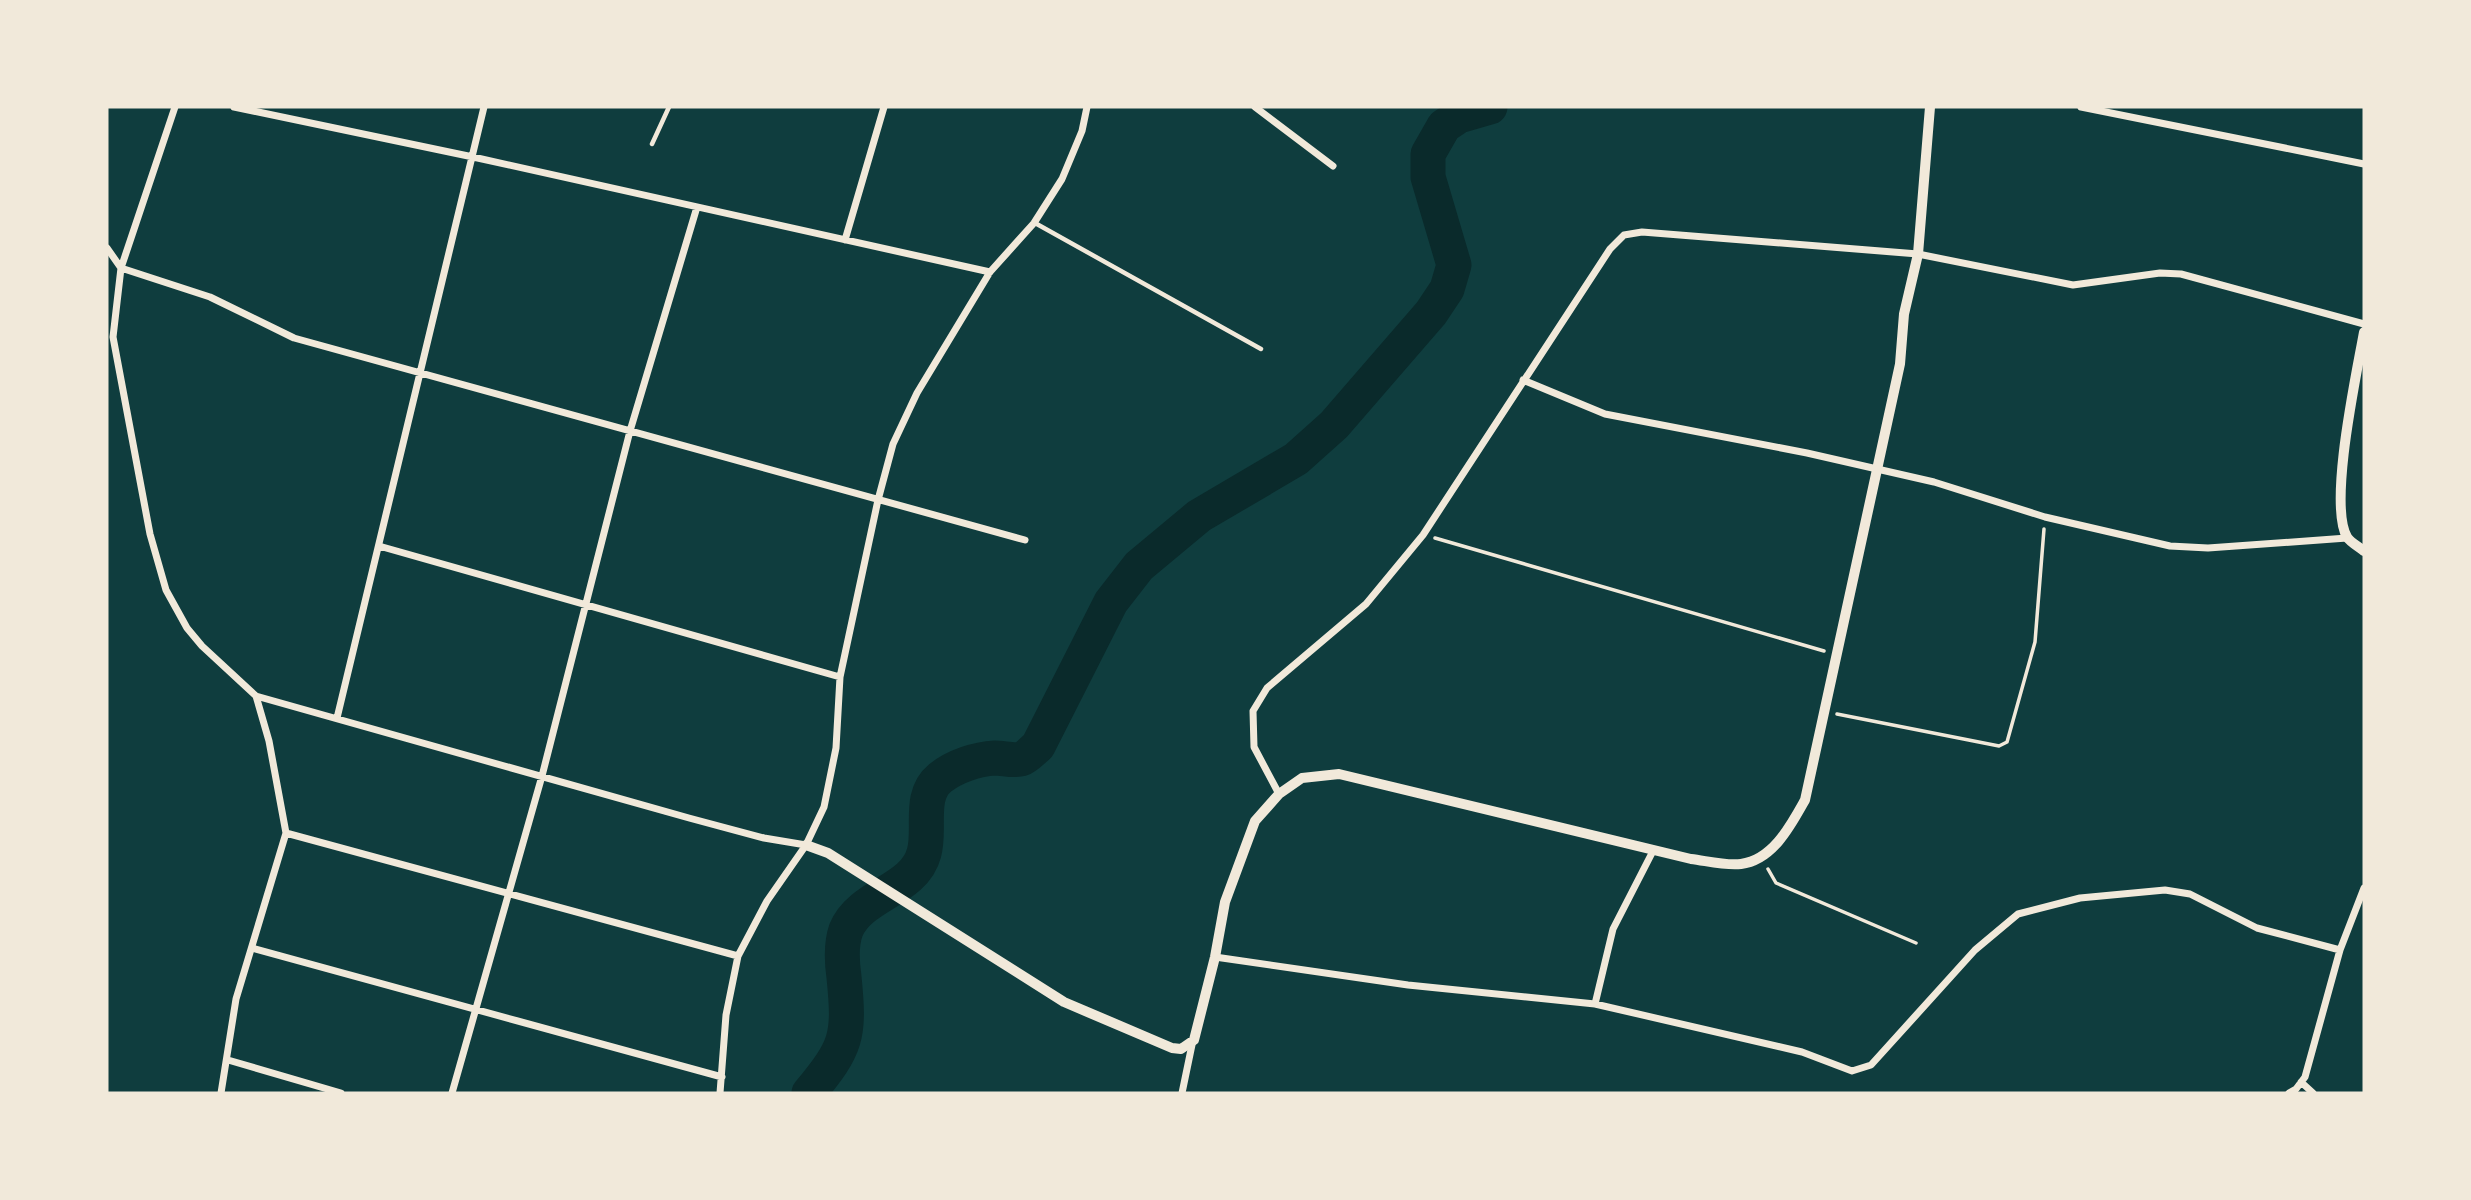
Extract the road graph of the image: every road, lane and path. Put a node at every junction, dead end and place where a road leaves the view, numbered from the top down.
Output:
1 (175, 107) edge
2 (234, 107) edge
3 (484, 107) edge
4 (669, 107) edge
5 (884, 107) edge
6 (1087, 107) edge
7 (1255, 107) edge
8 (1930, 107) edge
9 (2081, 107) edge
10 (652, 144) dead end
11 (473, 157) junction
12 (2364, 164) edge
13 (1333, 166) dead end
14 (697, 207) junction
15 (1034, 223) junction
16 (845, 240) junction
17 (107, 248) edge
18 (1919, 254) junction
19 (121, 268) junction
20 (990, 272) junction
21 (2364, 324) edge
22 (2364, 332) edge
23 (1261, 349) dead end
24 (420, 374) junction
25 (1524, 380) junction
26 (630, 430) junction
27 (1877, 471) junction
28 (878, 500) junction
29 (2045, 517) junction
30 (1423, 535) junction
31 (2347, 538) junction
32 (1025, 540) dead end
33 (379, 546) junction
34 (2364, 551) edge
35 (586, 605) junction
36 (1837, 654) junction
37 (840, 677) junction
38 (256, 696) junction
39 (1824, 712) junction
40 (337, 718) junction
41 (542, 776) junction
42 (1279, 794) junction
43 (286, 833) junction
44 (806, 845) junction
45 (1653, 851) junction
46 (1761, 859) junction
47 (2364, 888) edge
48 (509, 894) junction
49 (1916, 943) dead end
50 (253, 948) junction
51 (2340, 950) junction
52 (738, 956) junction
53 (1214, 957) junction
54 (1595, 1004) junction
55 (476, 1010) junction
56 (1194, 1040) junction
57 (228, 1060) junction
58 (722, 1077) junction
59 (2301, 1082) junction
60 (221, 1093) edge
61 (341, 1093) edge
62 (452, 1093) edge
63 (720, 1093) edge
64 (1182, 1093) edge
65 (2289, 1093) edge
66 (2313, 1093) edge

1 - 19 street
2 - 11 street
3 - 11 street
4 - 10 lane
5 - 16 street
6 - 15 street
7 - 13 street
8 - 18 street
9 - 12 street
11 - 14 street
11 - 24 street
14 - 16 street
14 - 26 street
15 - 20 street
15 - 23 lane
16 - 20 street
17 - 19 street
18 - 21 street
18 - 25 street
18 - 27 street
19 - 24 street
19 - 38 street
20 - 28 street
22 - 31 street
24 - 26 street
24 - 33 street
25 - 27 street
25 - 30 street
26 - 28 street
26 - 35 street
27 - 29 street
27 - 36 street
28 - 32 street
28 - 37 street
29 - 31 street
29 - 39 path
30 - 36 path
30 - 42 street
31 - 34 street
33 - 35 street
33 - 40 street
35 - 37 street
35 - 41 street
36 - 39 street
37 - 44 street
38 - 40 street
38 - 43 street
39 - 46 street
40 - 41 street
41 - 44 street
41 - 48 street
42 - 45 street
42 - 53 street
43 - 48 street
43 - 50 street
44 - 52 street
44 - 56 street
45 - 46 street
45 - 54 street
46 - 49 path
47 - 51 street
48 - 52 street
48 - 55 street
50 - 55 street
50 - 57 street
51 - 54 street
51 - 59 street
52 - 58 street
53 - 54 street
53 - 56 street
55 - 58 street
55 - 62 street
56 - 64 street
57 - 60 street
57 - 61 street
58 - 63 street
59 - 65 street
59 - 66 street

